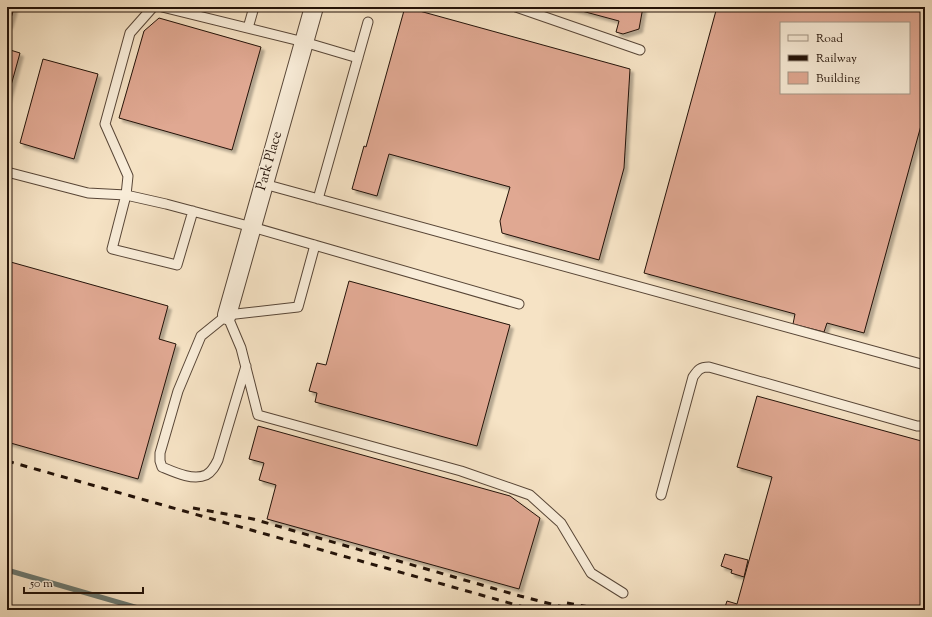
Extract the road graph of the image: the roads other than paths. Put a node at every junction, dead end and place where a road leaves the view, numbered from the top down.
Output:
1 (153, 7) edge
2 (162, 7) edge
3 (254, 7) edge
4 (314, 7) edge
5 (516, 7) edge
6 (368, 22) dead end
7 (248, 28) junction
8 (304, 42) junction
9 (640, 50) dead end
10 (358, 58) junction
11 (7, 172) edge
12 (264, 184) junction
13 (126, 194) junction
14 (318, 199) junction
15 (193, 211) junction
16 (252, 226) junction
17 (315, 245) junction
18 (519, 304) dead end
19 (227, 315) junction
20 (925, 364) edge
21 (246, 366) junction
22 (925, 426) edge
23 (661, 495) dead end
24 (623, 593) dead end

1 - 13 lane
2 - 7 lane
3 - 7 lane
4 - 8 street, Park Place
5 - 9 lane
6 - 10 lane
7 - 8 lane
8 - 10 lane
8 - 12 street, Park Place
10 - 14 lane
11 - 13 lane
12 - 14 lane
12 - 16 street, Park Place
13 - 15 lane
13 - 15 lane
14 - 20 lane
15 - 16 lane
16 - 17 lane
16 - 19 street, Park Place
17 - 18 lane
17 - 19 lane
19 - 21 lane
19 - 21 lane
21 - 24 lane
22 - 23 lane

